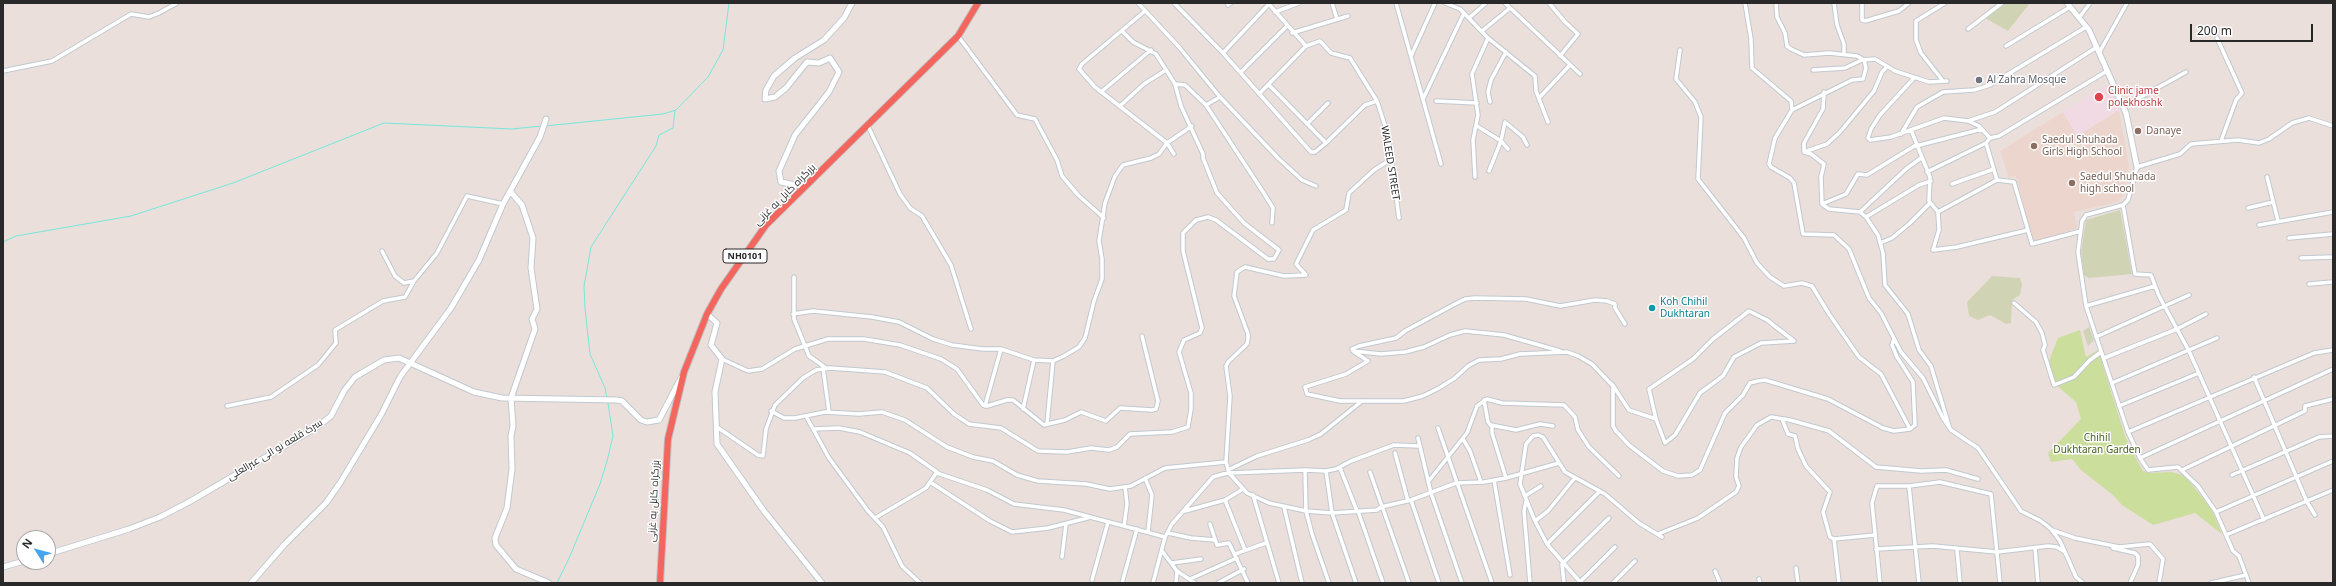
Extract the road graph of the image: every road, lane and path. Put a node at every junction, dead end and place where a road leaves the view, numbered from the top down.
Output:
1 (177, 3) edge
2 (852, 3) edge
3 (978, 3) edge
4 (1138, 3) edge
5 (1174, 3) edge
6 (1268, 3) edge
7 (1298, 3) edge
8 (1332, 3) edge
9 (1396, 3) edge
10 (1434, 3) edge
11 (1445, 3) edge
12 (1486, 3) edge
13 (1505, 3) edge
14 (1549, 3) edge
15 (1745, 3) edge
16 (1776, 3) edge
17 (1834, 3) edge
18 (1862, 3) edge
19 (1909, 3) edge
20 (1945, 3) edge
21 (2002, 3) edge
22 (2090, 3) edge
23 (2127, 3) edge
24 (2069, 5) edge
25 (1510, 8) junction
26 (1145, 11) junction
27 (1275, 12) junction
28 (1464, 13) junction
29 (1348, 16) dead end
30 (1469, 18) junction
31 (2079, 18) junction
32 (1337, 19) junction
33 (1287, 26) junction
34 (2086, 27) junction
35 (1968, 29) dead end
36 (1122, 31) junction
37 (1482, 32) junction
38 (1292, 33) junction
39 (958, 36) junction
40 (1488, 38) junction
41 (2217, 38) dead end
42 (1306, 46) junction
43 (2006, 46) dead end
44 (1151, 50) junction
45 (1680, 50) dead end
46 (2098, 50) junction
47 (1506, 52) junction
48 (1224, 53) junction
49 (1844, 54) junction
50 (1411, 56) junction
51 (1560, 56) junction
52 (1864, 60) junction
53 (1570, 65) junction
54 (1887, 67) junction
55 (1166, 70) junction
56 (1813, 70) dead end
57 (3, 71) edge
58 (2107, 71) junction
59 (1241, 72) junction
60 (2186, 72) dead end
61 (1580, 74) dead end
62 (1914, 78) junction
63 (1175, 84) junction
64 (1269, 85) junction
65 (1101, 92) junction
66 (1824, 92) junction
67 (1258, 94) junction
68 (1220, 96) junction
69 (1539, 98) junction
70 (1423, 99) junction
71 (1377, 101) junction
72 (1436, 101) dead end
73 (1490, 102) dead end
74 (1328, 103) dead end
75 (1477, 103) junction
76 (1206, 105) junction
77 (1120, 106) junction
78 (2123, 107) junction
79 (1792, 110) junction
80 (546, 119) dead end
81 (1968, 121) junction
82 (1548, 122) dead end
83 (1307, 124) junction
84 (868, 126) junction
85 (1192, 126) junction
86 (1477, 126) junction
87 (2333, 126) edge
88 (1982, 129) junction
89 (1911, 130) junction
90 (1901, 134) junction
91 (1990, 138) junction
92 (1501, 141) junction
93 (2221, 141) junction
94 (1167, 143) junction
95 (1326, 143) junction
96 (1986, 143) junction
97 (1527, 145) dead end
98 (1916, 146) junction
99 (1508, 150) dead end
100 (1804, 152) junction
101 (1174, 154) dead end
102 (1921, 158) junction
103 (1390, 160) junction
104 (1441, 164) dead end
105 (2137, 167) junction
106 (1994, 169) junction
107 (1489, 171) dead end
108 (1927, 172) junction
109 (1475, 177) dead end
110 (2267, 177) dead end
111 (1997, 180) junction
112 (1931, 181) junction
113 (1952, 184) dead end
114 (1316, 186) dead end
115 (805, 187) junction
116 (510, 191) junction
117 (1930, 202) junction
118 (2273, 202) junction
119 (502, 204) junction
120 (1822, 204) junction
121 (2123, 205) junction
122 (2248, 208) dead end
123 (1860, 212) junction
124 (1938, 212) junction
125 (2333, 212) edge
126 (1866, 217) junction
127 (1104, 218) junction
128 (1398, 218) dead end
129 (2278, 221) junction
130 (1272, 223) dead end
131 (2259, 225) dead end
132 (2028, 230) junction
133 (2081, 231) junction
134 (2333, 234) edge
135 (2289, 238) dead end
136 (1880, 243) junction
137 (382, 251) dead end
138 (2333, 257) edge
139 (2301, 258) dead end
140 (794, 277) dead end
141 (414, 281) junction
142 (2333, 282) edge
143 (2309, 284) dead end
144 (2155, 286) junction
145 (2189, 295) dead end
146 (2014, 303) dead end
147 (2086, 306) junction
148 (2164, 306) junction
149 (707, 314) junction
150 (793, 314) junction
151 (2206, 314) dead end
152 (1625, 324) dead end
153 (971, 329) dead end
154 (2177, 329) junction
155 (1142, 336) dead end
156 (2096, 337) junction
157 (2217, 338) dead end
158 (1894, 339) junction
159 (804, 346) junction
160 (1001, 349) junction
161 (2333, 350) edge
162 (1353, 351) junction
163 (2189, 351) junction
164 (1567, 352) junction
165 (2101, 352) junction
166 (2104, 358) junction
167 (722, 359) junction
168 (1034, 360) junction
169 (1053, 361) junction
170 (409, 363) junction
171 (824, 368) junction
172 (2333, 369) edge
173 (684, 372) junction
174 (2199, 373) junction
175 (2254, 377) junction
176 (1610, 382) junction
177 (2112, 383) junction
178 (2209, 397) junction
179 (511, 398) junction
180 (2333, 399) edge
181 (1484, 400) junction
182 (1362, 401) junction
183 (2264, 401) junction
184 (227, 406) dead end
185 (985, 406) junction
186 (2119, 406) junction
187 (1023, 409) junction
188 (771, 412) junction
189 (829, 412) junction
190 (806, 416) junction
191 (1656, 419) junction
192 (1782, 419) junction
193 (2220, 421) junction
194 (1048, 424) junction
195 (1490, 425) junction
196 (1553, 426) dead end
197 (1948, 426) junction
198 (2274, 426) junction
199 (717, 427) junction
200 (1438, 428) dead end
201 (813, 429) junction
202 (1910, 429) junction
203 (2128, 432) junction
204 (2333, 436) edge
205 (1418, 438) dead end
206 (1463, 439) junction
207 (2231, 445) junction
208 (1419, 446) junction
209 (2286, 452) junction
210 (1395, 453) dead end
211 (1448, 458) junction
212 (2140, 458) junction
213 (1226, 462) junction
214 (2333, 462) edge
215 (1559, 463) junction
216 (1340, 468) junction
217 (1305, 470) junction
218 (2182, 470) junction
219 (1326, 471) junction
220 (2243, 471) junction
221 (1229, 472) junction
222 (1370, 472) dead end
223 (937, 473) junction
224 (1520, 475) junction
225 (2232, 475) dead end
226 (1619, 476) dead end
227 (1145, 478) junction
228 (1506, 478) junction
229 (2297, 478) junction
230 (1574, 479) junction
231 (1978, 479) dead end
232 (1494, 480) junction
233 (930, 482) junction
234 (1428, 482) junction
235 (1481, 482) junction
236 (1456, 483) junction
237 (1541, 486) dead end
238 (1908, 486) junction
239 (1125, 487) junction
240 (1242, 489) junction
241 (2333, 490) edge
242 (1600, 491) junction
243 (1431, 493) junction
244 (1253, 495) junction
245 (2253, 496) junction
246 (1526, 498) junction
247 (1225, 500) junction
248 (1409, 500) junction
249 (2307, 502) junction
250 (1381, 506) junction
251 (1284, 507) junction
252 (1184, 511) junction
253 (1306, 511) junction
254 (1357, 511) junction
255 (2216, 512) junction
256 (1332, 513) junction
257 (2315, 515) dead end
258 (1092, 517) junction
259 (875, 518) junction
260 (1608, 518) dead end
261 (2264, 520) junction
262 (1108, 522) junction
263 (1535, 522) junction
264 (1066, 524) junction
265 (1210, 524) dead end
266 (1124, 526) junction
267 (1137, 529) junction
268 (2051, 529) junction
269 (1148, 532) junction
270 (1658, 534) junction
271 (1166, 535) junction
272 (1875, 535) junction
273 (2226, 535) junction
274 (1662, 537) dead end
275 (1834, 539) junction
276 (1215, 540) junction
277 (1266, 543) junction
278 (1547, 544) junction
279 (2102, 544) junction
280 (1915, 545) junction
281 (1614, 547) dead end
282 (1876, 548) junction
283 (2036, 548) junction
284 (1245, 550) junction
285 (1957, 550) junction
286 (1162, 551) junction
287 (56, 552) edge
288 (1997, 552) junction
289 (2065, 552) junction
290 (1236, 556) junction
291 (1062, 557) dead end
292 (1201, 559) dead end
293 (1634, 561) dead end
294 (16, 563) edge
295 (1172, 563) junction
296 (1562, 564) junction
297 (3, 567) edge
298 (1796, 568) dead end
299 (1244, 569) junction
300 (1177, 571) junction
301 (1715, 571) dead end
302 (1510, 574) dead end
303 (2246, 575) junction
304 (1190, 579) junction
305 (1092, 580) dead end
306 (1301, 582) edge
307 (251, 583) edge
308 (549, 583) edge
309 (660, 583) edge
310 (822, 583) edge
311 (920, 583) edge
312 (1122, 583) edge
313 (1153, 583) edge
314 (1176, 583) edge
315 (1195, 583) edge
316 (1218, 583) edge
317 (1248, 583) edge
318 (1279, 583) edge
319 (1296, 583) edge
320 (1329, 583) edge
321 (1356, 583) edge
322 (1384, 583) edge
323 (1409, 583) edge
324 (1440, 583) edge
325 (1462, 583) edge
326 (1492, 583) edge
327 (1530, 583) edge
328 (1564, 583) edge
329 (1580, 583) edge
330 (1613, 583) edge
331 (1720, 583) edge
332 (1798, 583) edge
333 (1839, 583) edge
334 (1880, 583) edge
335 (1919, 583) edge
336 (1960, 583) edge
337 (2000, 583) edge
338 (2038, 583) edge
339 (2083, 583) edge
340 (2130, 583) edge
341 (2159, 583) edge
342 (2211, 583) edge
343 (2249, 583) edge

1 - 57 street
2 - 115 street
3 - 39 highway, بزرگراه کابل به غزنی / NH0101
4 - 26 street
5 - 48 street
6 - 27 street
6 - 48 street
7 - 27 street
8 - 32 street
9 - 50 street
10 - 50 street
11 - 28 street
12 - 30 street
13 - 25 street
14 - 51 street
15 - 79 street
16 - 49 street
17 - 49 street
18 - 19 street
20 - 62 street
21 - 35 street
22 - 31 street
23 - 46 street
24 - 31 street
24 - 43 street
25 - 37 street
25 - 51 street
26 - 36 street
26 - 68 street
27 - 33 street
28 - 30 street
28 - 70 street
29 - 32 street
30 - 37 street
31 - 34 street
32 - 38 street
33 - 38 street
33 - 59 street
34 - 46 street
34 - 90 street
36 - 44 street
36 - 65 street
37 - 40 street
38 - 42 street
39 - 84 highway, بزرگراه کابل به غزنی / NH0101
39 - 127 street
40 - 47 street
40 - 75 street
41 - 93 street
42 - 64 street
42 - 71 street, WALEED STREET
44 - 55 street
44 - 65 street
45 - 202 street
46 - 58 street
46 - 81 street
47 - 69 street
47 - 73 street
48 - 59 street
49 - 52 street
50 - 70 street
51 - 53 street
52 - 54 street
52 - 56 street
52 - 66 street
53 - 61 street
53 - 69 street
54 - 62 street
54 - 100 street
55 - 63 street
55 - 77 street
58 - 78 street
58 - 91 street
59 - 67 street
60 - 78 street
62 - 90 street
63 - 76 street
63 - 85 street
64 - 67 street
64 - 83 street
65 - 77 street
66 - 79 street
66 - 100 street
67 - 95 street
68 - 76 street
68 - 114 street
69 - 82 street
70 - 104 street
71 - 95 street
71 - 103 street, WALEED STREET
72 - 75 street
74 - 83 street
75 - 86 street
76 - 130 street
77 - 94 street
78 - 105 street
79 - 158 street
80 - 116 street
81 - 88 street
81 - 89 street
83 - 95 street
84 - 115 highway, بزرگراه کابل به غزنی / NH0101
84 - 153 street
85 - 94 street
85 - 171 street
86 - 92 street
86 - 109 street
87 - 93 street
88 - 91 street
88 - 98 street
89 - 90 street
89 - 98 street
91 - 96 street
92 - 97 street
92 - 99 street
92 - 107 street
93 - 105 street
94 - 101 street
94 - 127 street
96 - 106 street
96 - 108 street
98 - 102 street
98 - 120 street
100 - 120 street
102 - 108 street
102 - 123 street
103 - 128 street, WALEED STREET
103 - 213 street
105 - 121 street
106 - 111 street
106 - 113 street
108 - 112 street
110 - 118 street
111 - 124 street
111 - 132 street
112 - 117 street
112 - 126 street
115 - 149 highway, بزرگراه کابل به غزنی / NH0101
116 - 119 street
116 - 179 street
117 - 124 street
117 - 136 street
118 - 122 street
118 - 129 street
119 - 141 street
119 - 170 street
120 - 123 street
121 - 133 street
121 - 144 street
123 - 126 street
124 - 132 street
125 - 129 street
126 - 136 street
127 - 169 street
129 - 131 street
132 - 133 street
133 - 147 street
134 - 135 street
136 - 197 street
137 - 141 street
138 - 139 street
140 - 150 street
141 - 184 street
142 - 143 street
144 - 147 street
144 - 148 street
145 - 148 street
146 - 165 street
147 - 156 street
148 - 154 street
148 - 156 street
149 - 167 street
149 - 173 highway, بزرگراه کابل به غزنی / NH0101
150 - 159 street
150 - 160 street
151 - 154 street
152 - 162 street
154 - 163 street
154 - 166 street
155 - 194 street
156 - 165 street
157 - 163 street
158 - 197 street
158 - 202 street
159 - 167 street
159 - 171 street
159 - 185 street
160 - 168 street
160 - 185 street
161 - 175 street
162 - 164 street
162 - 182 street
163 - 174 street
163 - 177 street
164 - 176 street
164 - 182 street
165 - 166 street
166 - 177 street
167 - 199 street
168 - 169 street
168 - 187 street
169 - 194 street
170 - 179 street, سرک قلعه نو الی عبرالعلی
170 - 287 street, سرک قلعه نو الی عبرالعلی
170 - 307 street
171 - 188 street
171 - 189 street
172 - 183 street
173 - 179 street, سرک قلعه نو الی عبرالعلی
173 - 309 highway, بزرگراه کابل به غزنی / NH0101
174 - 178 street
174 - 186 street
175 - 178 street
175 - 183 street
176 - 191 street
176 - 202 street
177 - 186 street
178 - 193 street
178 - 203 street
179 - 308 street
180 - 198 street
181 - 195 street
181 - 206 street
181 - 226 street
182 - 221 street
183 - 193 street
183 - 198 street
185 - 187 street
186 - 203 street
187 - 194 street
188 - 190 street
188 - 199 street
189 - 190 street
189 - 239 street
190 - 201 street
191 - 191 street
192 - 231 street
192 - 270 street
192 - 275 street
193 - 207 street
193 - 212 street
195 - 196 street
195 - 228 street
197 - 268 street
198 - 207 street
198 - 209 street
199 - 310 street
200 - 211 street
201 - 223 street
201 - 259 street
203 - 212 street
204 - 209 street
205 - 208 street
206 - 211 street
206 - 235 street
207 - 218 street
207 - 220 street
208 - 216 street
208 - 234 street
209 - 220 street
209 - 229 street
210 - 248 street
211 - 234 street
211 - 236 street
212 - 218 street
213 - 221 street
213 - 227 street
214 - 229 street
215 - 224 street
215 - 224 street
215 - 230 street
216 - 219 street
216 - 254 street
217 - 219 street
217 - 221 street
217 - 253 street
218 - 255 street
219 - 256 street
220 - 225 street
220 - 245 street
221 - 240 street
221 - 252 street
222 - 250 street
223 - 233 street
223 - 258 street
224 - 228 street
224 - 246 street
227 - 239 street
227 - 269 street
228 - 232 street
229 - 245 street
229 - 249 street
230 - 242 street
230 - 263 street
232 - 235 street
232 - 302 street
233 - 259 street
233 - 264 street
234 - 243 street
235 - 236 street
236 - 243 street
236 - 326 street
237 - 246 street
238 - 272 street
238 - 280 street
238 - 288 street
239 - 266 street
240 - 244 street
240 - 247 street
241 - 249 street
242 - 270 street
242 - 278 street
243 - 248 street
243 - 325 street
244 - 251 street
244 - 277 street
245 - 255 street
245 - 261 street
246 - 263 street
246 - 327 street
247 - 252 street
247 - 284 street
248 - 250 street
248 - 324 street
249 - 257 street
249 - 261 street
250 - 254 street
250 - 323 street
251 - 253 street
251 - 306 street
252 - 271 street
253 - 256 street
253 - 320 street
254 - 256 street
254 - 322 street
255 - 273 street
256 - 321 street
258 - 262 street
258 - 264 street
259 - 311 street
260 - 296 street
261 - 273 street
262 - 266 street
262 - 305 street
263 - 278 street
264 - 291 street
265 - 276 street
266 - 267 street
267 - 269 street
267 - 312 street
268 - 279 street
268 - 289 street
269 - 271 street
270 - 274 street
271 - 276 street
271 - 286 street
272 - 275 street
272 - 282 street
273 - 303 street
275 - 333 street
276 - 290 street
277 - 284 street
277 - 318 street
278 - 296 street
279 - 340 street
279 - 341 street
280 - 282 street
280 - 285 street
280 - 335 street
281 - 329 street
282 - 334 street
283 - 288 street
283 - 289 street
283 - 338 street
284 - 290 street
285 - 288 street
285 - 336 street
286 - 295 street
286 - 313 street
288 - 337 street
289 - 339 street
290 - 299 street
290 - 304 street
292 - 295 street
293 - 330 street
294 - 297 street
295 - 300 street
296 - 328 street
296 - 329 street
298 - 332 street
299 - 316 street
299 - 317 street
300 - 304 street
300 - 314 street
301 - 331 street
303 - 342 street
303 - 343 street
304 - 315 street
306 - 319 street

